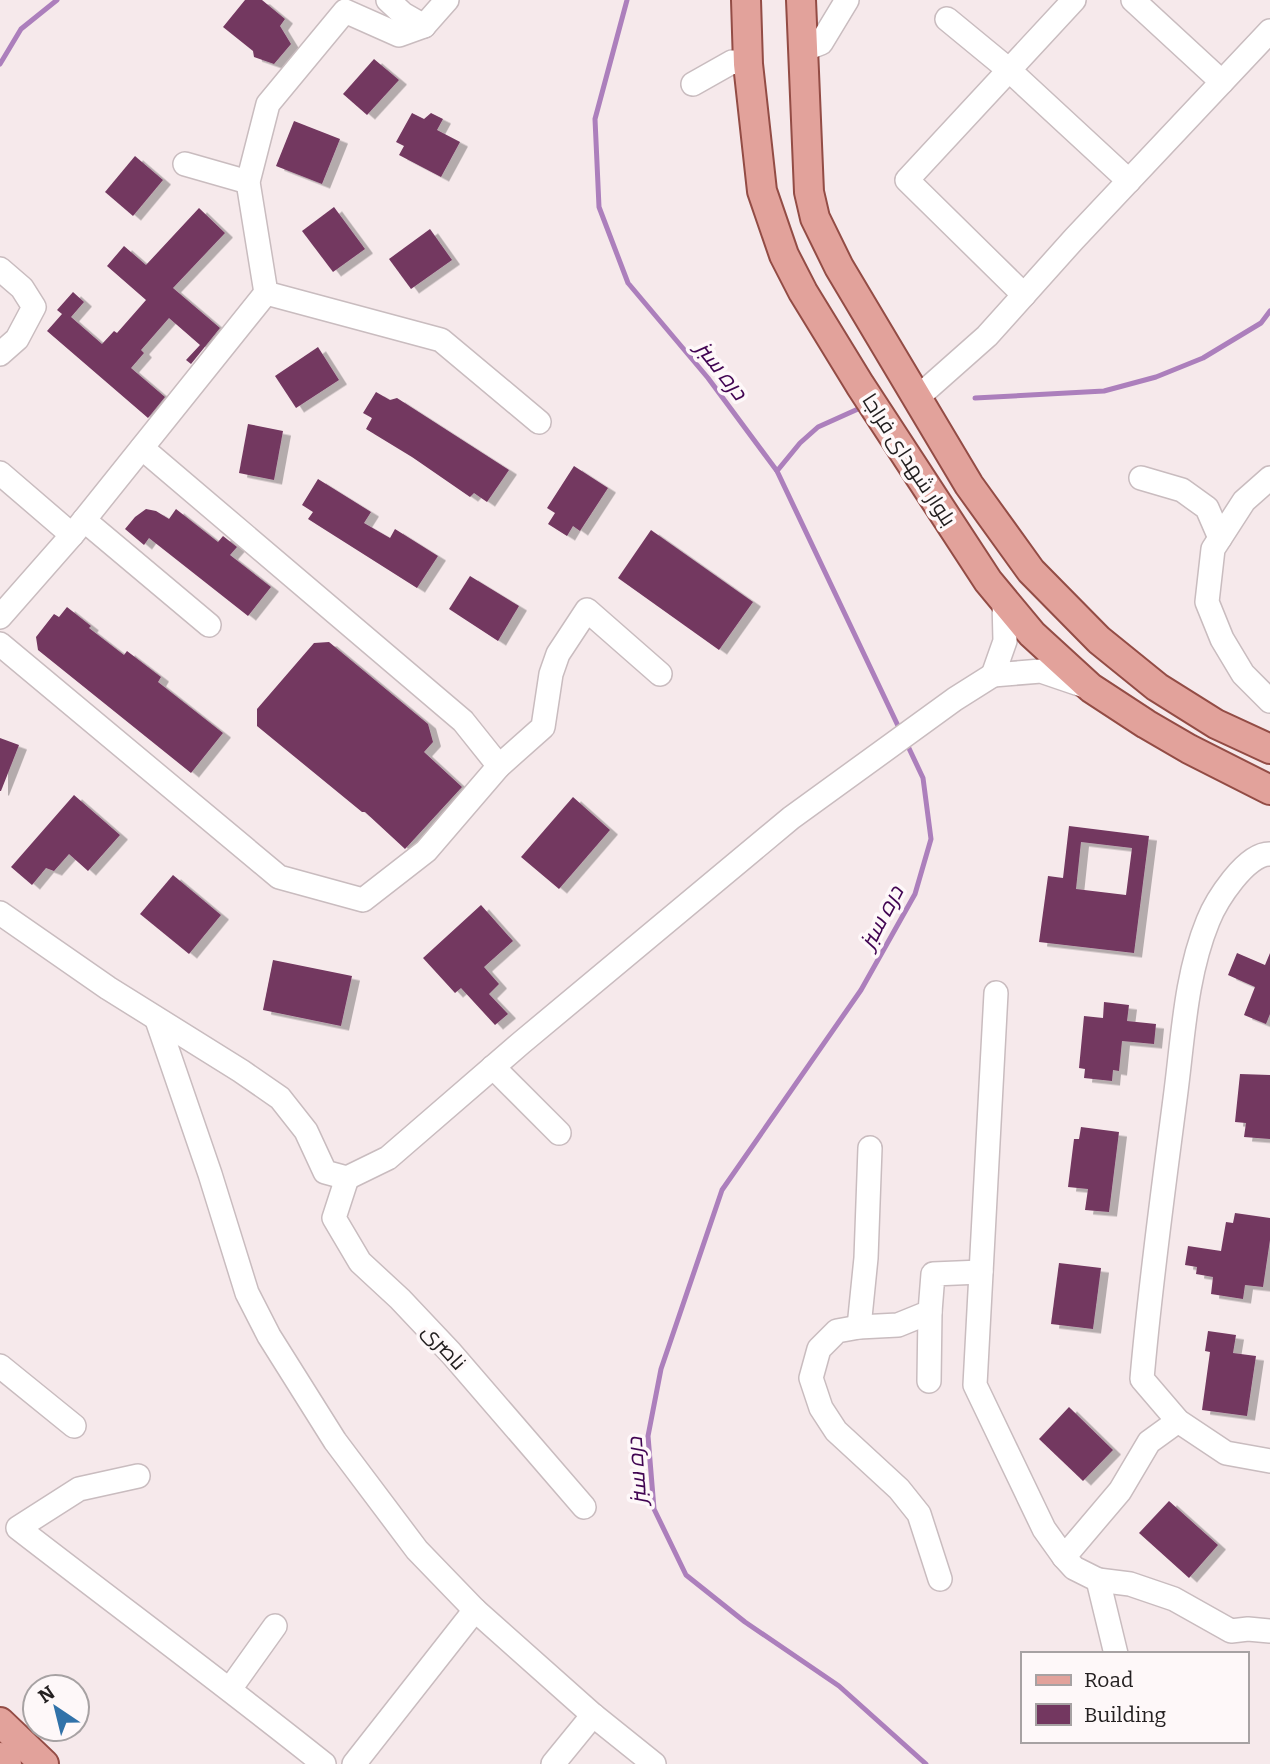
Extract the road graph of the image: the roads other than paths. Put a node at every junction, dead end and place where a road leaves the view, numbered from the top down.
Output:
1 (388, 0) edge
2 (447, 0) edge
3 (746, 0) edge
4 (802, 0) edge
5 (848, 0) edge
6 (1074, 0) edge
7 (1133, 0) edge
8 (947, 19) dead end
9 (424, 26) junction
10 (1270, 31) edge
11 (803, 50) junction
12 (748, 64) junction
13 (1009, 70) junction
14 (1222, 82) junction
15 (693, 84) dead end
16 (185, 164) dead end
17 (1129, 181) junction
18 (248, 183) junction
19 (0, 270) edge
20 (266, 293) junction
21 (1024, 295) junction
22 (0, 354) edge
23 (917, 398) junction
24 (540, 422) dead end
25 (142, 447) junction
26 (0, 473) edge
27 (1141, 478) dead end
28 (1270, 478) edge
29 (78, 527) junction
30 (1220, 538) junction
31 (1004, 600) junction
32 (0, 617) edge
33 (209, 625) dead end
34 (0, 644) edge
35 (660, 674) dead end
36 (993, 675) junction
37 (1091, 688) junction
38 (1270, 701) edge
39 (1270, 749) edge
40 (499, 766) junction
41 (1270, 790) edge
42 (1270, 854) edge
43 (0, 913) edge
44 (996, 993) dead end
45 (157, 1020) junction
46 (493, 1066) junction
47 (559, 1133) dead end
48 (870, 1148) dead end
49 (347, 1178) junction
50 (981, 1272) junction
51 (930, 1312) junction
52 (859, 1326) junction
53 (0, 1366) edge
54 (929, 1381) dead end
55 (1178, 1420) junction
56 (74, 1426) dead end
57 (1270, 1461) edge
58 (138, 1476) dead end
59 (584, 1507) dead end
60 (1064, 1557) junction
61 (940, 1579) dead end
62 (1098, 1580) junction
63 (475, 1610) junction
64 (275, 1626) dead end
65 (1270, 1631) edge
66 (1116, 1652) edge
67 (230, 1689) junction
68 (593, 1714) junction
69 (0, 1722) edge
70 (0, 1757) edge
71 (7, 1764) edge
72 (44, 1764) edge
73 (324, 1764) edge
74 (354, 1764) edge
75 (554, 1764) edge
76 (654, 1764) edge

1 - 9 street
2 - 9 street
3 - 12 main road, بلوار شهدای فراجا
4 - 11 main road, بلوار شهدای فراجا
5 - 11 street
6 - 13 street
7 - 14 street
8 - 13 street
9 - 18 street
10 - 14 street
11 - 23 main road, بلوار شهدای فراجا
12 - 15 street
12 - 31 main road, بلوار شهدای فراجا
13 - 17 street
13 - 21 street
14 - 17 street
16 - 18 street
17 - 21 street
18 - 20 street
19 - 22 street
20 - 24 street
20 - 25 street
21 - 23 street
23 - 39 main road, بلوار شهدای فراجا
25 - 29 street
25 - 40 street
26 - 29 street
27 - 30 street
28 - 30 street
29 - 32 street
29 - 33 street
30 - 38 street
31 - 36 street
31 - 37 main road, بلوار شهدای فراجا
34 - 40 street
35 - 40 street
36 - 37 street
36 - 46 street
37 - 41 main road, بلوار شهدای فراجا
42 - 55 street
43 - 45 street
44 - 50 street
45 - 49 street
45 - 63 street
46 - 47 street
46 - 49 street
48 - 52 street
49 - 59 street, ناصری
50 - 51 street
50 - 60 street
51 - 52 street
51 - 54 street
52 - 61 street
53 - 56 street
55 - 57 street
55 - 60 street
58 - 67 street
60 - 62 street
62 - 65 street
62 - 66 street
63 - 68 street
63 - 74 street
64 - 67 street
67 - 73 street
68 - 75 street
68 - 76 street
69 - 72 main road
70 - 71 main road

